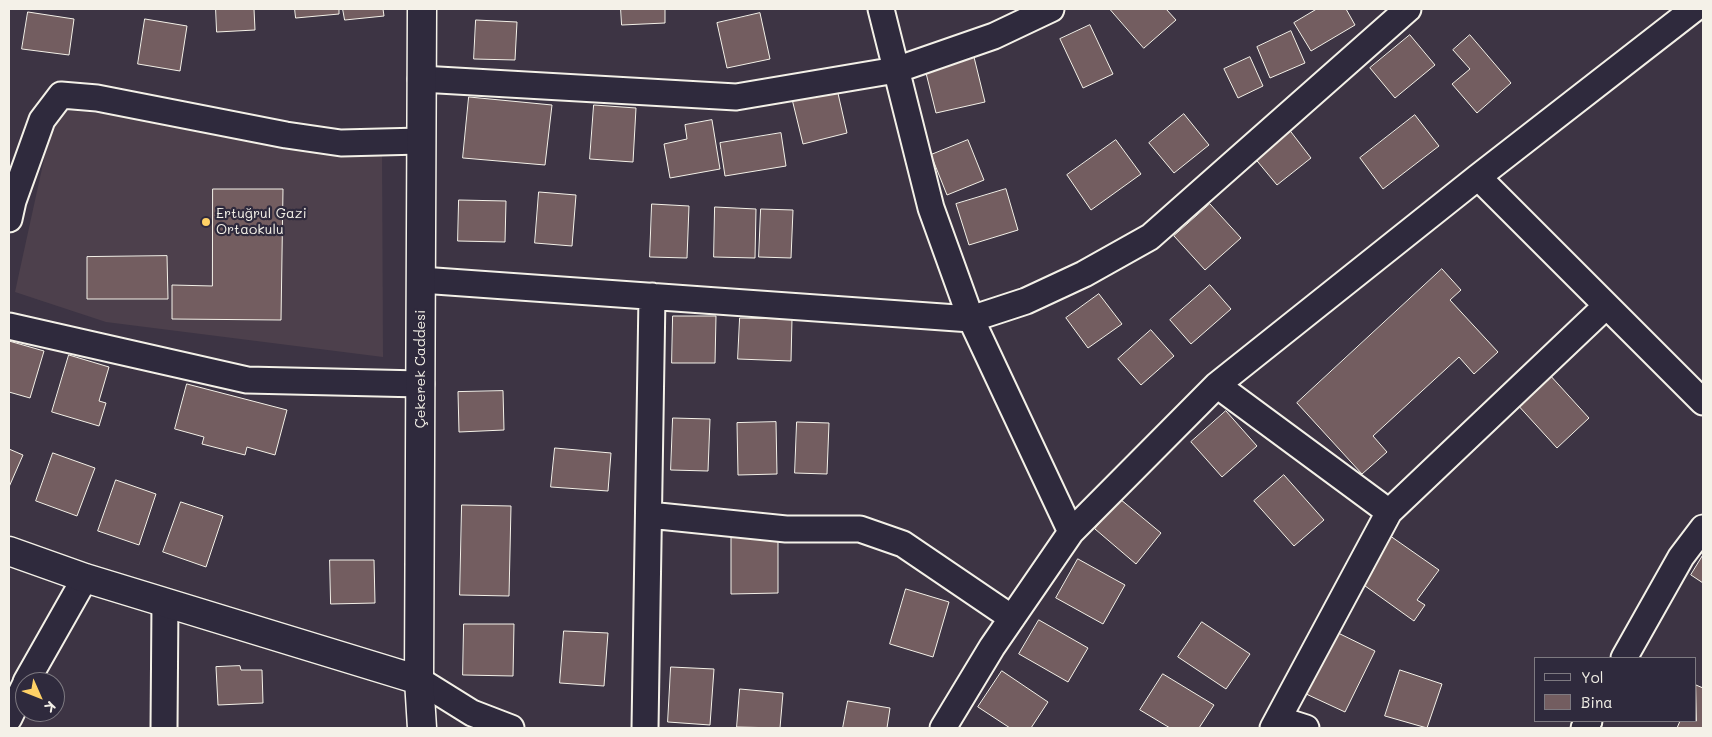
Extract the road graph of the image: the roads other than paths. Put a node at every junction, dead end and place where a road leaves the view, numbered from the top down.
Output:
1 (422, 9) edge
2 (881, 9) edge
3 (1051, 9) edge
4 (1408, 9) edge
5 (1694, 14) edge
6 (896, 70) junction
7 (421, 79) junction
8 (421, 141) junction
9 (1478, 178) junction
10 (10, 206) edge
11 (421, 280) junction
12 (652, 296) junction
13 (1606, 306) junction
14 (971, 319) junction
15 (9, 326) edge
16 (421, 384) junction
17 (1217, 386) junction
18 (1703, 402) edge
19 (1389, 512) junction
20 (648, 516) junction
21 (1703, 528) edge
22 (1071, 532) junction
23 (9, 551) edge
24 (85, 578) junction
25 (165, 603) junction
26 (1012, 618) junction
27 (1625, 657) edge
28 (32, 672) edge
29 (419, 680) junction
30 (15, 706) edge
31 (9, 718) edge
32 (1275, 724) edge
33 (496, 726) edge
34 (164, 728) edge
35 (422, 728) edge
36 (645, 728) edge
37 (943, 728) edge
38 (1306, 728) edge

1 - 7 street, Çekerek Caddesi
2 - 6 street
3 - 6 street
4 - 14 street
5 - 9 street
6 - 7 street
6 - 14 street
7 - 8 street, Çekerek Caddesi
8 - 10 street
8 - 11 street, Çekerek Caddesi
9 - 13 street
9 - 17 street
11 - 12 street
11 - 16 street, Çekerek Caddesi
12 - 14 street
12 - 20 street
13 - 18 street
13 - 19 street
14 - 22 street
15 - 16 street
16 - 29 street, Çekerek Caddesi
17 - 19 street
17 - 22 street
19 - 32 street
20 - 26 street
20 - 36 street
21 - 27 street
22 - 26 street
23 - 24 street
24 - 25 street
24 - 28 street
25 - 29 street
25 - 34 street
26 - 37 street
29 - 33 street
29 - 35 street, Çekerek Caddesi
30 - 31 street
32 - 38 street

